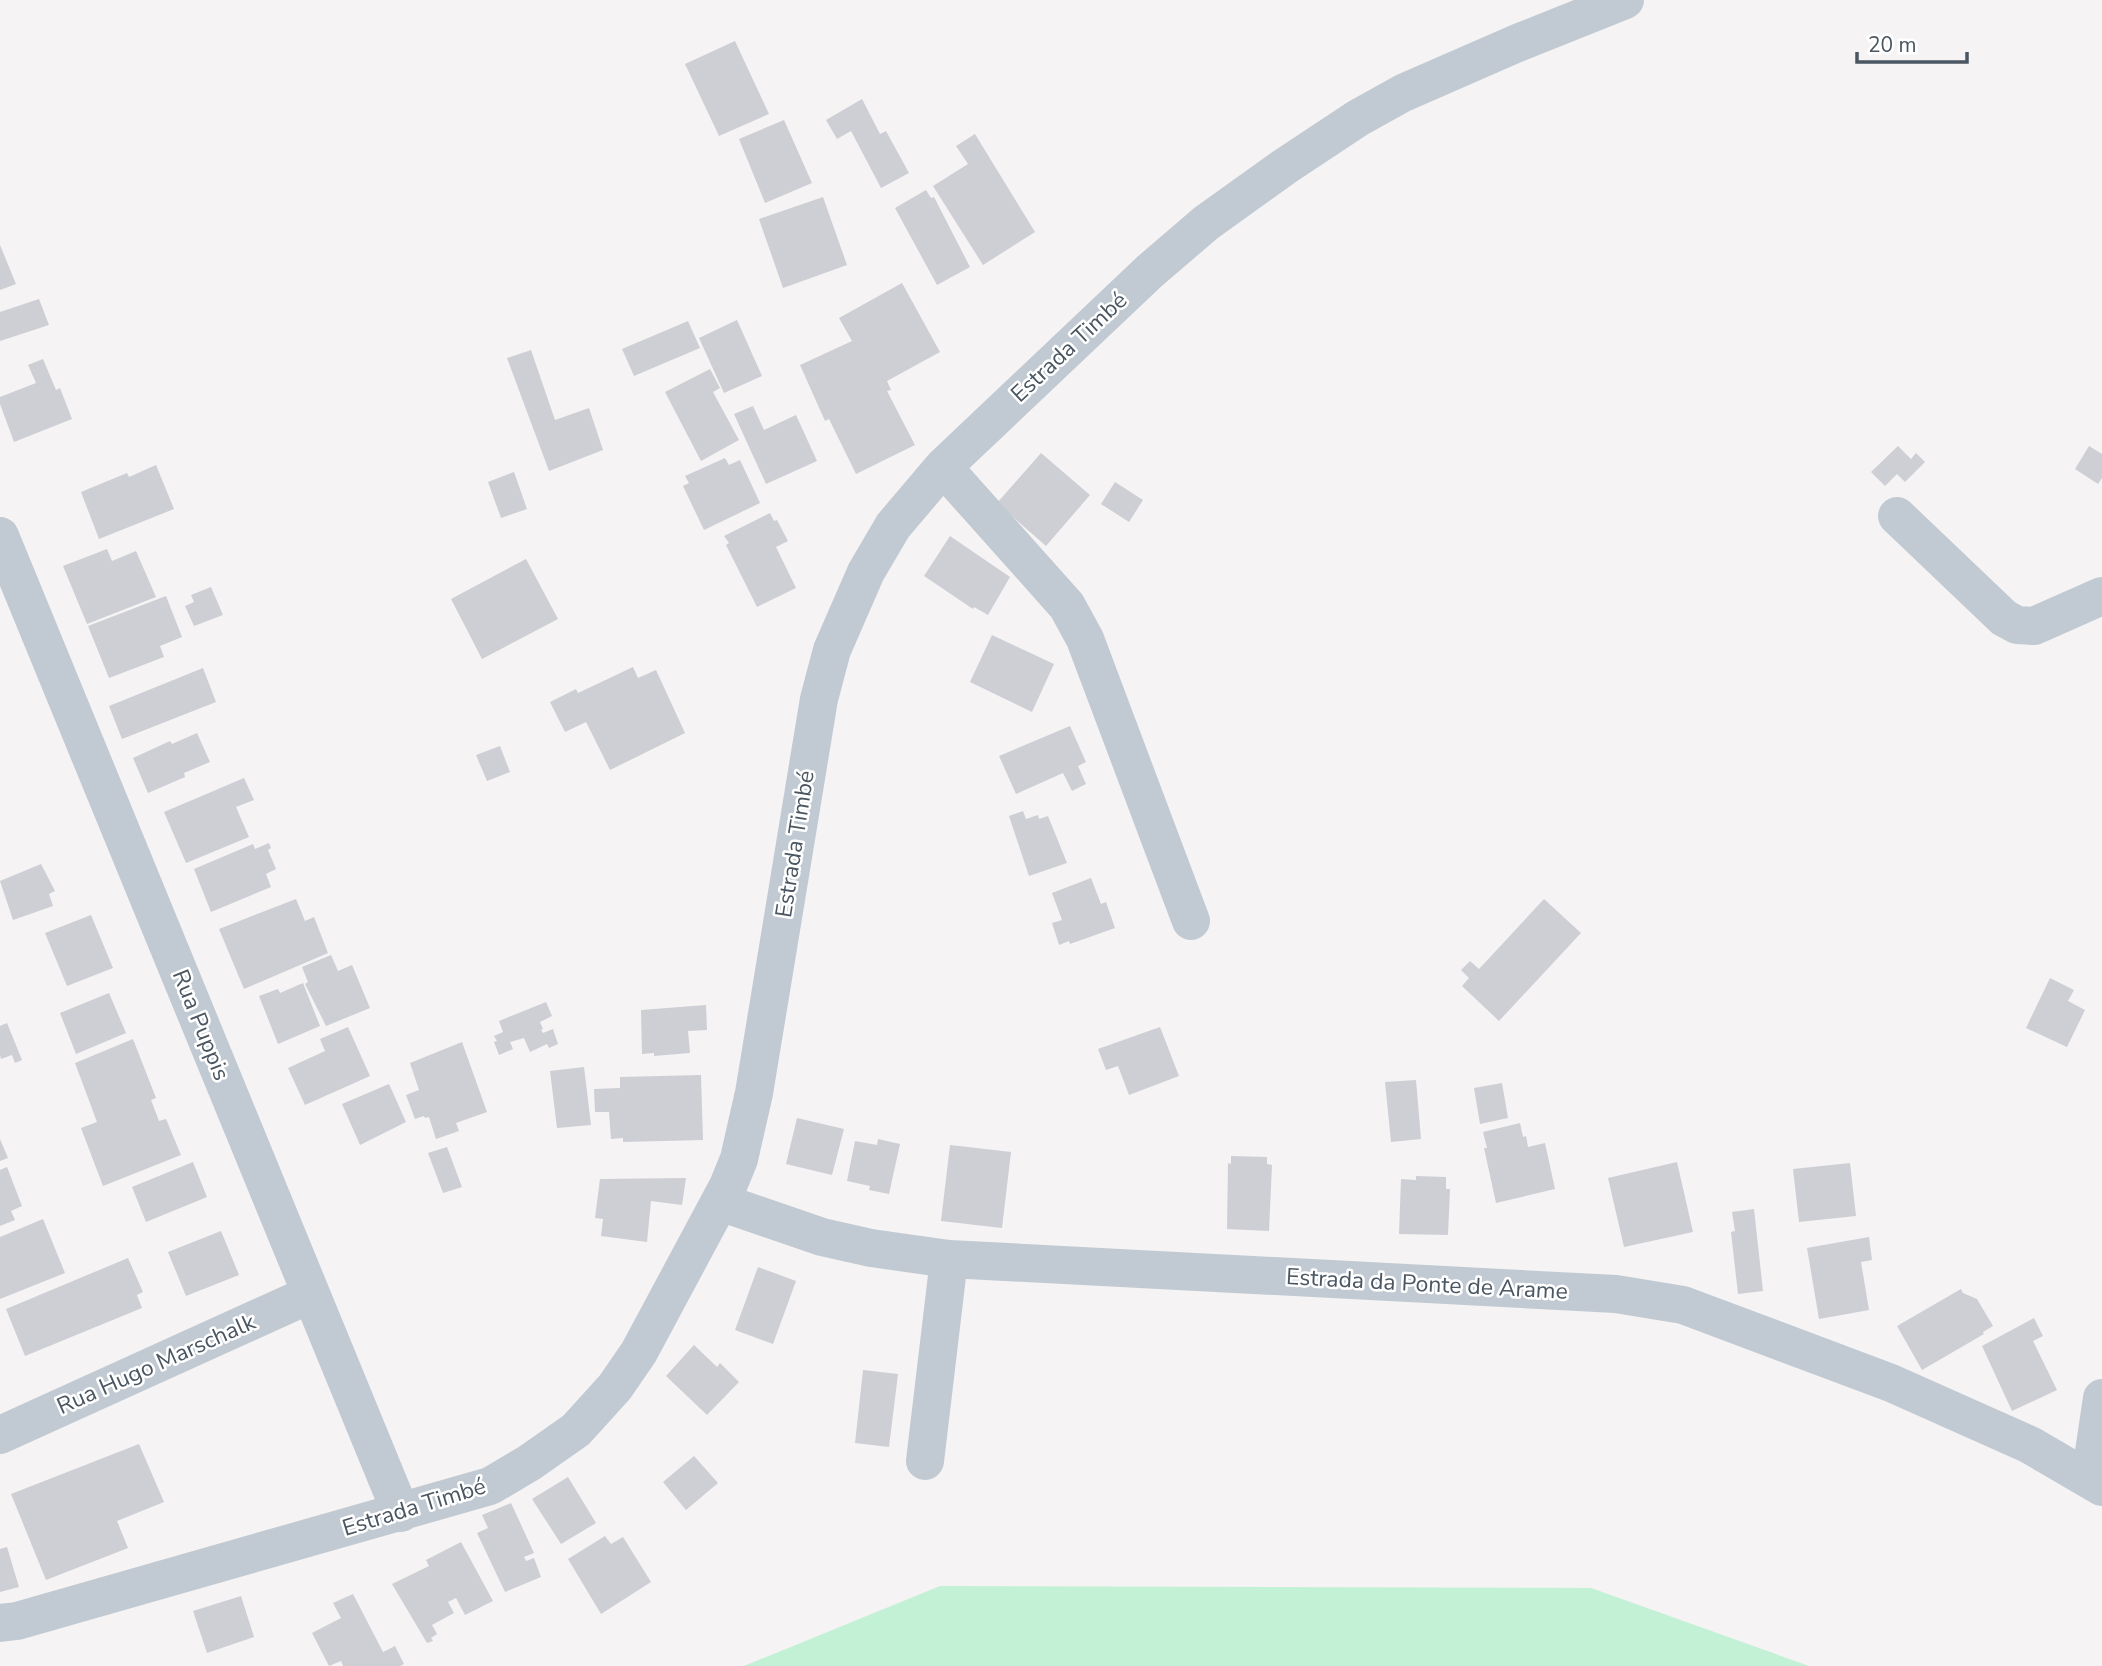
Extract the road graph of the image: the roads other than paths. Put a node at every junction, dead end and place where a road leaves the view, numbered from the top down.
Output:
1 (1625, 0) edge
2 (943, 467) junction
3 (1897, 516) dead end
4 (0, 536) edge
5 (2102, 596) edge
6 (1191, 921) dead end
7 (720, 1202) junction
8 (949, 1259) junction
9 (311, 1294) junction
10 (2102, 1398) edge
11 (0, 1434) edge
12 (925, 1461) dead end
13 (2096, 1483) edge
14 (401, 1513) junction
15 (0, 1623) edge

1 - 2 street, Estrada Timbé
2 - 6 street
2 - 7 street, Estrada Timbé
3 - 5 street
4 - 9 street, Rua Puppis
7 - 8 street, Estrada da Ponte de Arame
7 - 14 street, Estrada Timbé
8 - 12 street
8 - 13 street, Estrada da Ponte de Arame
9 - 11 street, Rua Hugo Marschalk
9 - 14 street, Rua Puppis
10 - 13 street
14 - 15 street, Estrada Timbé

